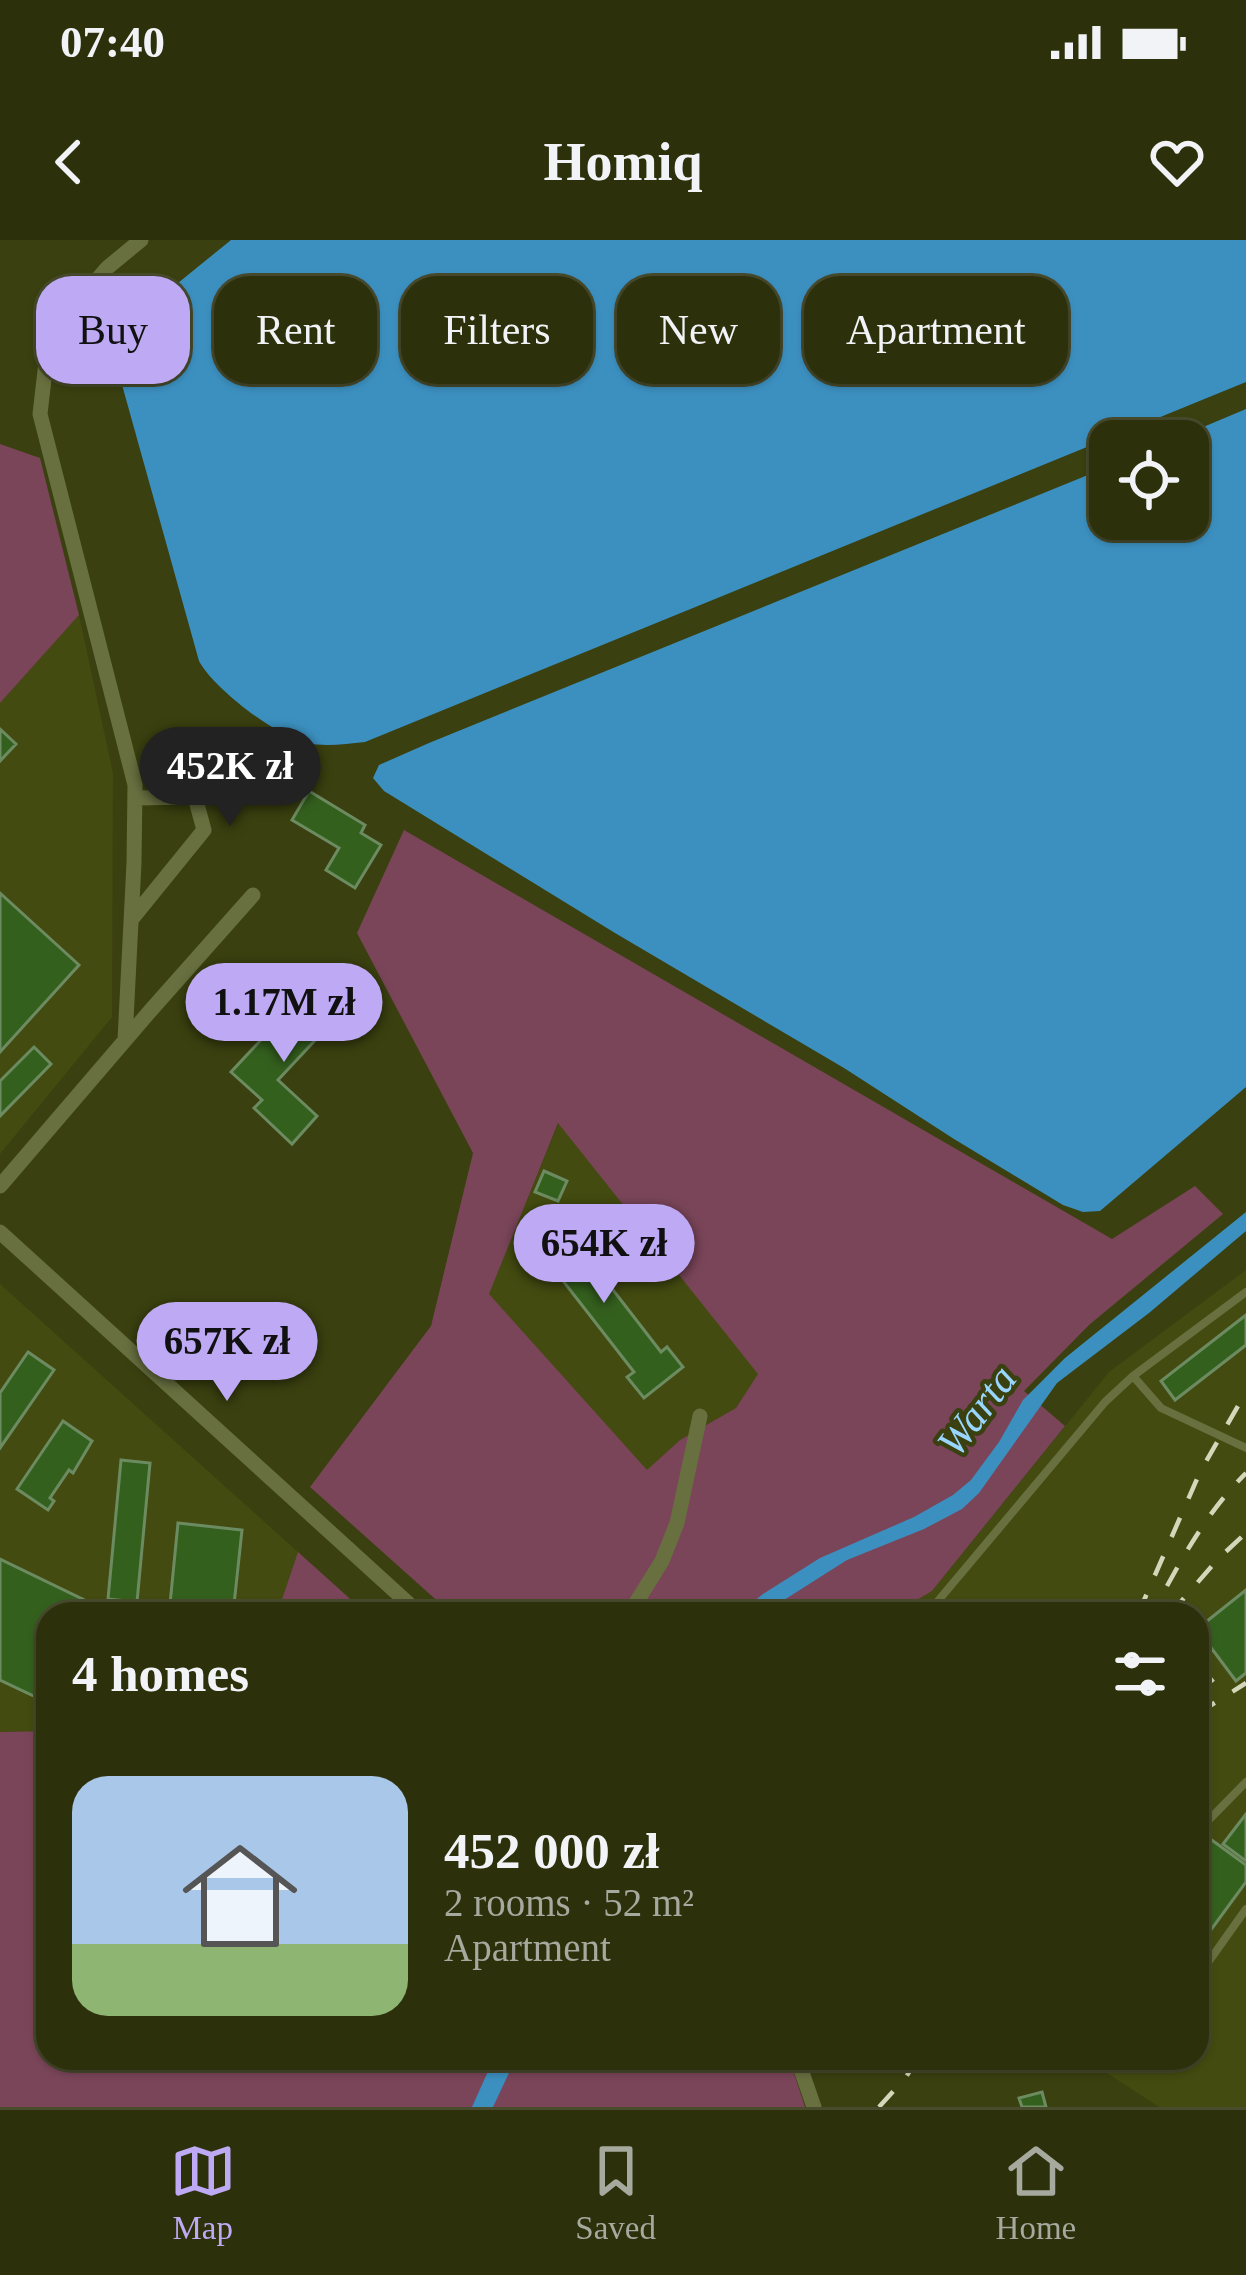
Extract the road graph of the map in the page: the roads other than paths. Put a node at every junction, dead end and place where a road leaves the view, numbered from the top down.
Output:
1 (141, 240) edge
2 (135, 798) junction
3 (253, 895) dead end
4 (131, 920) junction
5 (125, 1040) junction
6 (0, 1186) edge
7 (0, 1232) edge
8 (1246, 1292) edge
9 (1133, 1376) junction
10 (700, 1416) dead end
11 (1246, 1448) edge
12 (407, 1602) edge
13 (636, 1602) edge
14 (937, 1602) edge
15 (1246, 1782) edge
16 (1209, 1820) edge
17 (1246, 1910) edge
18 (1209, 1961) edge
19 (801, 2070) edge
20 (814, 2107) edge

1 - 2 street
2 - 4 street
2 - 4 street
3 - 5 street
4 - 5 street
5 - 6 street
7 - 12 street
8 - 9 lane
9 - 11 lane
9 - 14 lane
10 - 13 street
15 - 16 lane
17 - 18 lane
19 - 20 street

